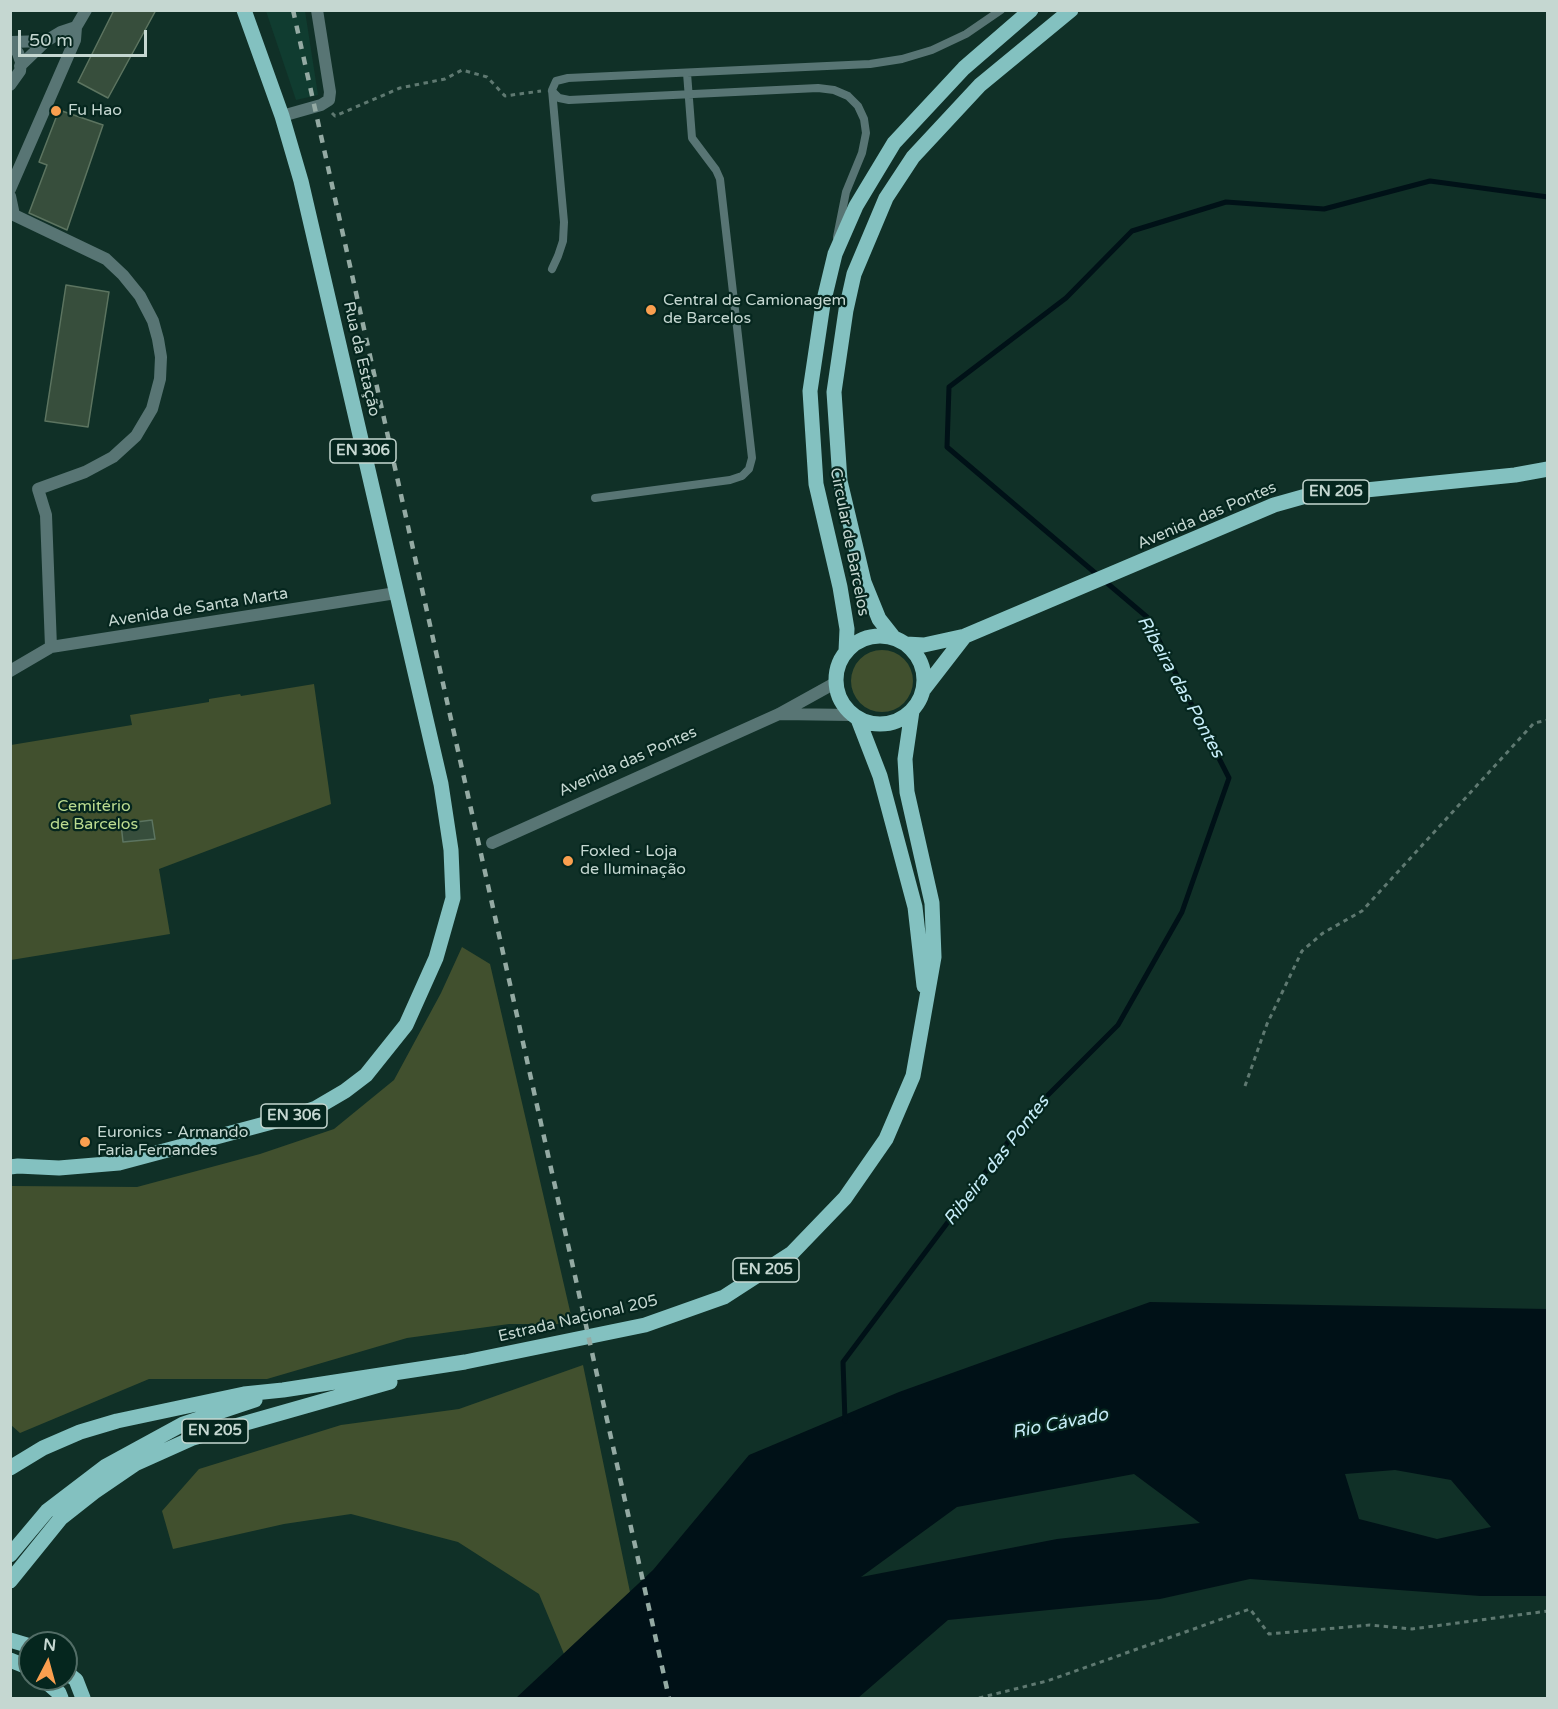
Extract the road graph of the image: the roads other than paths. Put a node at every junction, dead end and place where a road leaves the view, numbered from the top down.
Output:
1 (86, 10) edge
2 (244, 10) edge
3 (317, 10) edge
4 (1001, 10) edge
5 (1030, 10) edge
6 (1071, 10) edge
7 (76, 27) junction
8 (46, 41) junction
9 (10, 42) edge
10 (20, 66) junction
11 (687, 73) junction
12 (10, 85) edge
13 (552, 90) junction
14 (688, 95) junction
15 (282, 116) junction
16 (10, 189) edge
17 (10, 196) edge
18 (835, 254) junction
19 (552, 269) dead end
20 (1548, 469) edge
21 (596, 498) dead end
22 (396, 593) junction
23 (965, 636) junction
24 (900, 641) junction
25 (51, 647) junction
26 (846, 651) junction
27 (10, 671) edge
28 (835, 683) junction
29 (924, 688) junction
30 (912, 711) junction
31 (779, 714) junction
32 (855, 717) junction
33 (492, 843) dead end
34 (926, 1007) junction
35 (13, 1165) edge
36 (465, 1362) junction
37 (283, 1390) junction
38 (10, 1468) edge
39 (10, 1555) edge
40 (10, 1581) edge

1 - 7 street
2 - 15 main road, Rua da Estação / EN 306
3 - 15 street
4 - 11 lane
5 - 18 main road, Circular de Barcelos
6 - 24 main road, Circular de Barcelos
7 - 8 street
7 - 16 street
8 - 9 street
8 - 10 street
9 - 10 street
10 - 12 street
11 - 13 lane
11 - 14 lane
13 - 14 lane
13 - 19 lane
14 - 18 lane
14 - 21 lane
15 - 22 main road, Rua da Estação / EN 306
17 - 25 street
18 - 26 main road, Circular de Barcelos
20 - 23 main road, Avenida das Pontes / EN 205
22 - 25 street, Avenida de Santa Marta
22 - 35 main road, Rua da Estação / EN 306
23 - 24 main road, Avenida das Pontes / EN 205
23 - 29 main road, Avenida das Pontes / EN 205
24 - 26 main road, EN 205
24 - 29 main road
25 - 27 street, Avenida de Santa Marta
26 - 28 main road
28 - 31 street, Avenida das Pontes
28 - 32 main road, EN 205
29 - 30 main road, EN 205
30 - 32 main road
30 - 34 main road, Estrada Nacional 205 / EN 205
31 - 32 street, Avenida das Pontes
31 - 33 street, Avenida das Pontes
32 - 34 main road, Estrada Nacional 205 / EN 205
34 - 36 main road, Estrada Nacional 205 / EN 205
36 - 37 main road, Estrada Nacional 205 / EN 205
36 - 40 main road, Estrada Nacional 205 / EN 205
37 - 38 main road, EN 205
37 - 39 main road

